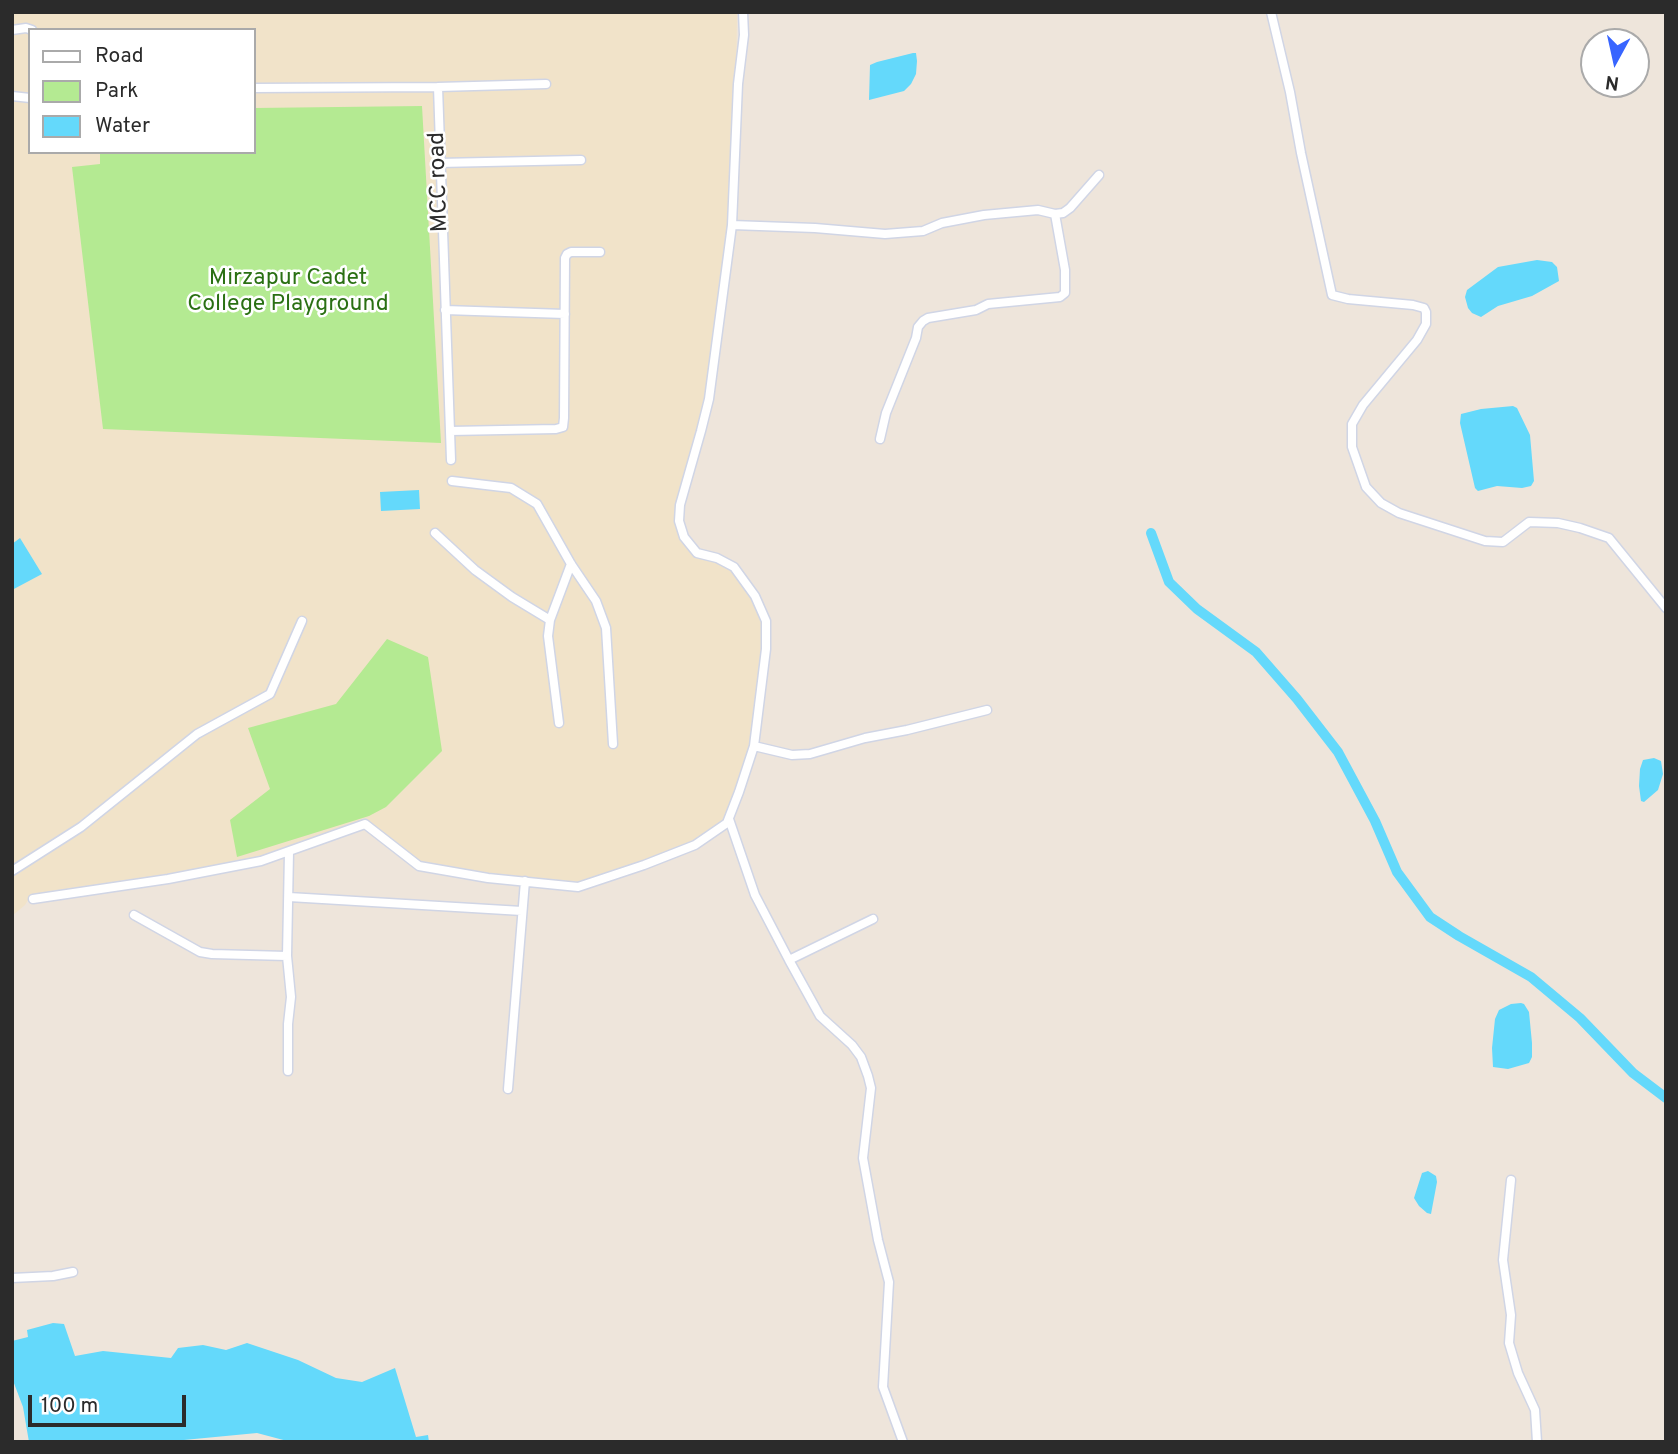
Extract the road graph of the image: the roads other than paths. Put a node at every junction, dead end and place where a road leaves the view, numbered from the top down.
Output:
1 (743, 12) edge
2 (1270, 12) edge
3 (546, 84) dead end
4 (438, 88) junction
5 (256, 89) edge
6 (582, 160) dead end
7 (439, 163) junction
8 (1099, 175) dead end
9 (1055, 214) junction
10 (732, 225) junction
11 (600, 252) dead end
12 (445, 310) junction
13 (565, 314) junction
14 (450, 431) junction
15 (880, 439) dead end
16 (451, 460) dead end
17 (452, 481) dead end
18 (435, 533) dead end
19 (571, 564) junction
20 (1666, 608) edge
21 (550, 620) junction
22 (303, 621) dead end
23 (987, 710) dead end
24 (559, 723) dead end
25 (612, 744) dead end
26 (754, 746) junction
27 (729, 819) junction
28 (289, 852) junction
29 (12, 872) edge
30 (525, 881) junction
31 (289, 897) junction
32 (33, 898) dead end
33 (522, 911) junction
34 (134, 915) dead end
35 (873, 919) dead end
36 (287, 956) junction
37 (789, 960) junction
38 (288, 1071) dead end
39 (508, 1089) dead end
40 (1511, 1180) dead end
41 (73, 1272) dead end
42 (12, 1278) edge
43 (903, 1442) edge
44 (1537, 1442) edge

1 - 10 street
2 - 20 street
3 - 4 street
4 - 5 street
4 - 7 street, MCC road
6 - 7 street
7 - 12 street, MCC road
8 - 9 street
9 - 10 street
9 - 15 street
10 - 26 street
11 - 13 street
12 - 13 street
12 - 14 street, MCC road
13 - 14 street
14 - 16 street, MCC road
17 - 19 street
18 - 21 street
19 - 21 street
19 - 25 street
21 - 24 street
22 - 29 street
23 - 26 street
26 - 27 street
27 - 30 street
27 - 37 street
28 - 30 street
28 - 31 street
28 - 32 street
30 - 33 street
31 - 33 street
31 - 36 street
33 - 39 street
34 - 36 street
35 - 37 street
36 - 38 street
37 - 43 street
40 - 44 street
41 - 42 street

